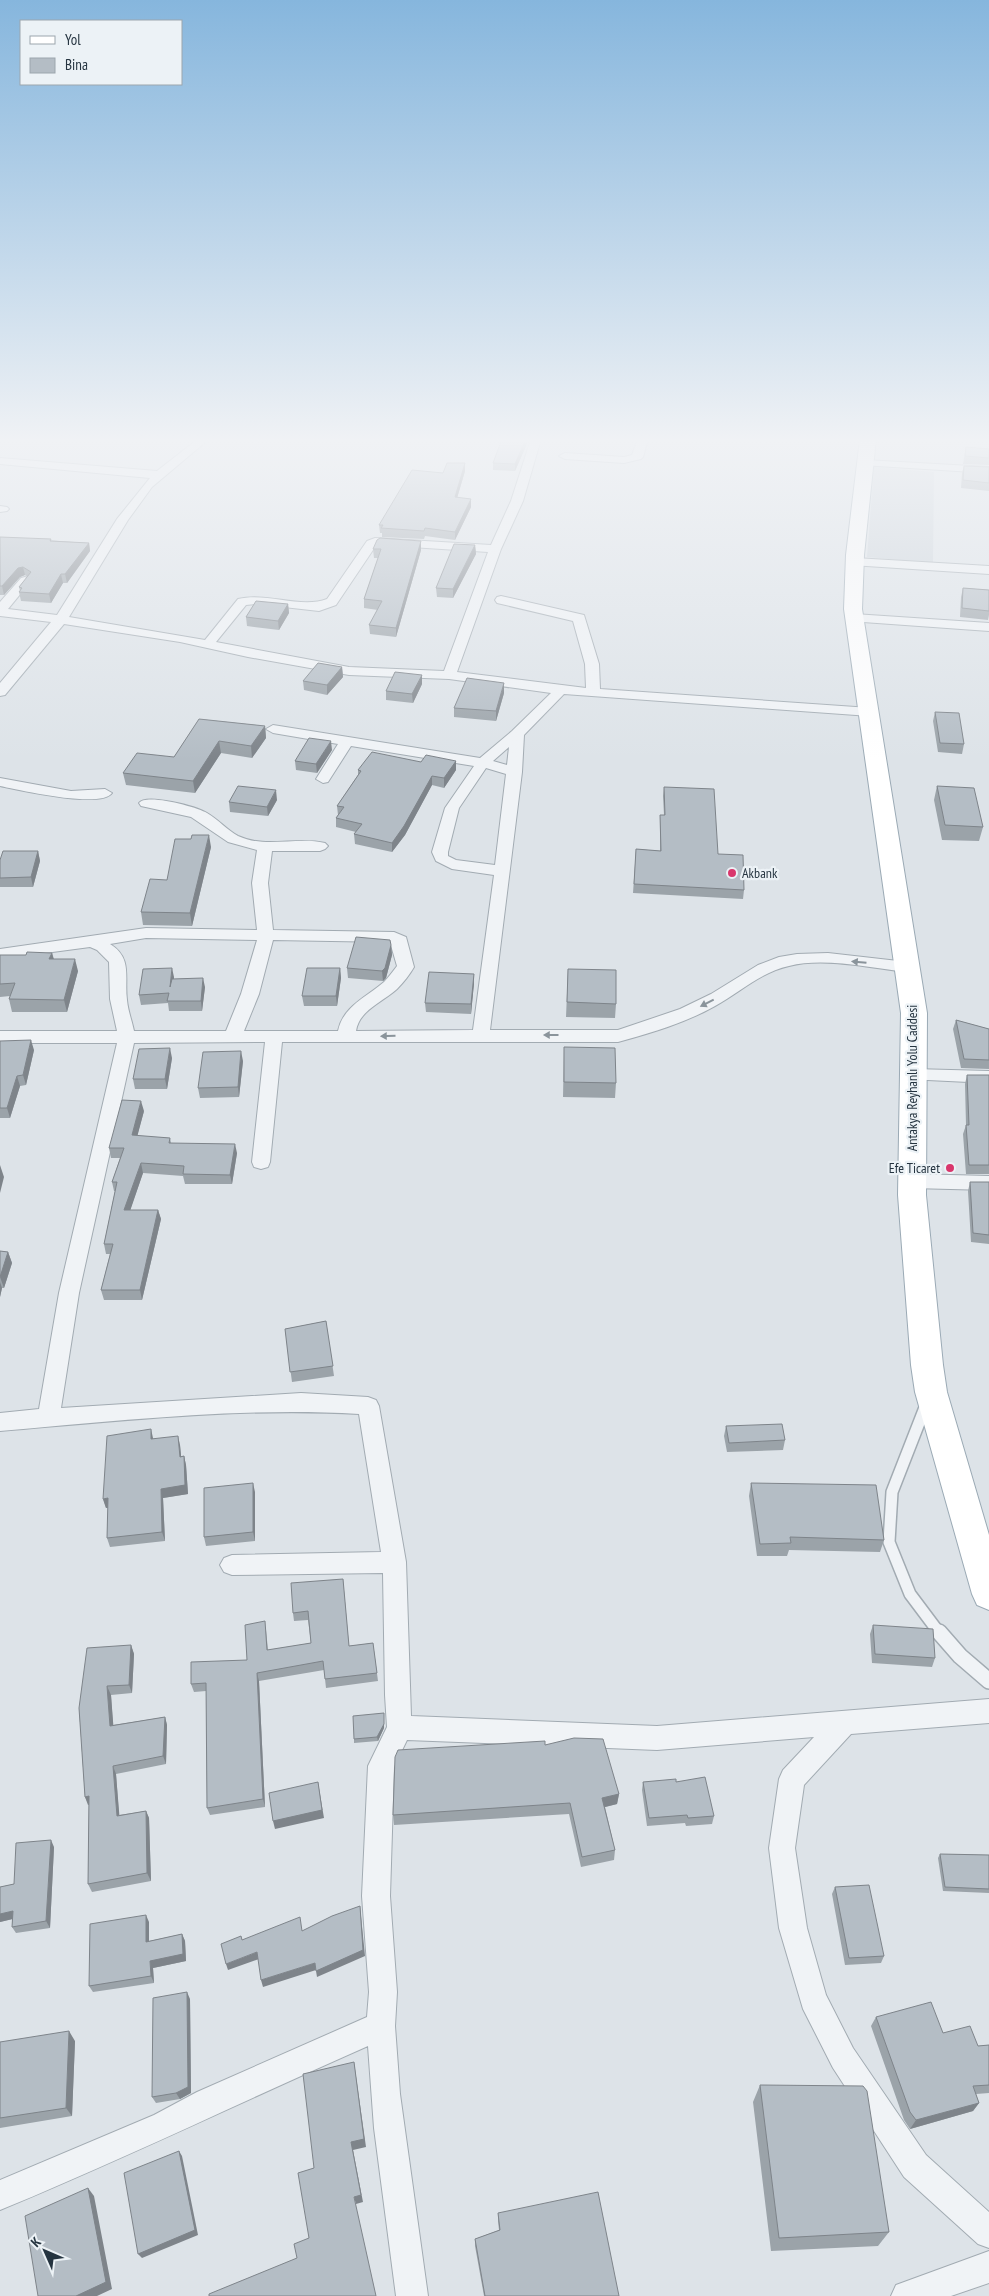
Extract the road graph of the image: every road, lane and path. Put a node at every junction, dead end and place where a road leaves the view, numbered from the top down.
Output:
1 (106, 546) edge
2 (370, 546) edge
3 (454, 546) edge
4 (496, 546) edge
5 (857, 546) edge
6 (495, 549) junction
7 (855, 562) junction
8 (989, 570) edge
9 (24, 581) edge
10 (501, 600) dead end
11 (0, 611) edge
12 (854, 618) junction
13 (60, 620) junction
14 (989, 627) edge
15 (208, 644) junction
16 (449, 675) junction
17 (560, 690) junction
18 (0, 692) edge
19 (593, 692) junction
20 (870, 712) junction
21 (273, 728) dead end
22 (517, 734) junction
23 (346, 742) junction
24 (483, 764) junction
25 (515, 772) junction
26 (323, 779) dead end
27 (0, 782) edge
28 (105, 793) dead end
29 (146, 803) dead end
30 (265, 846) junction
31 (320, 846) dead end
32 (502, 871) junction
33 (266, 936) junction
34 (93, 942) junction
35 (0, 954) edge
36 (907, 966) junction
37 (480, 1035) junction
38 (127, 1036) junction
39 (233, 1036) junction
40 (274, 1036) junction
41 (346, 1036) junction
42 (0, 1037) edge
43 (913, 1075) junction
44 (989, 1077) edge
45 (261, 1162) dead end
46 (912, 1181) junction
47 (989, 1183) edge
48 (931, 1392) junction
49 (48, 1418) junction
50 (0, 1422) edge
51 (394, 1562) junction
52 (232, 1565) dead end
53 (989, 1594) edge
54 (989, 1681) edge
55 (989, 1711) edge
56 (845, 1723) junction
57 (400, 1728) junction
58 (381, 2026) junction
59 (0, 2195) edge
60 (989, 2233) edge
61 (989, 2267) edge
62 (412, 2296) edge
63 (907, 2296) edge

1 - 13 street
2 - 15 street
3 - 6 street
4 - 6 street
5 - 7 main road, Antakya Reyhanlı Yolu Caddesi
6 - 16 street
7 - 8 street
7 - 12 main road, Antakya Reyhanlı Yolu Caddesi
9 - 11 street
10 - 19 street
11 - 13 street
12 - 14 street
12 - 20 main road, Antakya Reyhanlı Yolu Caddesi
13 - 15 street
13 - 18 street
15 - 16 street
16 - 17 street
17 - 19 street
17 - 22 street
19 - 20 street
20 - 36 main road, Antakya Reyhanlı Yolu Caddesi
21 - 23 street
22 - 24 street
22 - 25 street
23 - 24 street
23 - 26 street
24 - 25 street
24 - 32 street
25 - 32 street
27 - 28 street
29 - 30 street
30 - 31 street
30 - 33 street
32 - 37 street
33 - 34 street
33 - 39 street
33 - 41 street
34 - 35 street
34 - 38 street
36 -> 37 street
36 - 43 main road, Antakya Reyhanlı Yolu Caddesi
37 -> 41 street
38 - 39 street
38 - 42 street
38 - 49 street
39 - 40 street
40 - 41 street
40 - 45 street
43 - 44 street
43 - 46 main road, Antakya Reyhanlı Yolu Caddesi
46 - 47 street
46 - 48 main road, Antakya Reyhanlı Yolu Caddesi
48 - 53 main road, Antakya Reyhanlı Yolu Caddesi
48 - 54 lane
49 - 50 street
49 - 51 street
51 - 52 street
51 - 57 street
55 - 56 street
56 - 57 street
56 - 60 street
57 - 58 street
58 - 59 street
58 - 62 street
61 - 63 street

